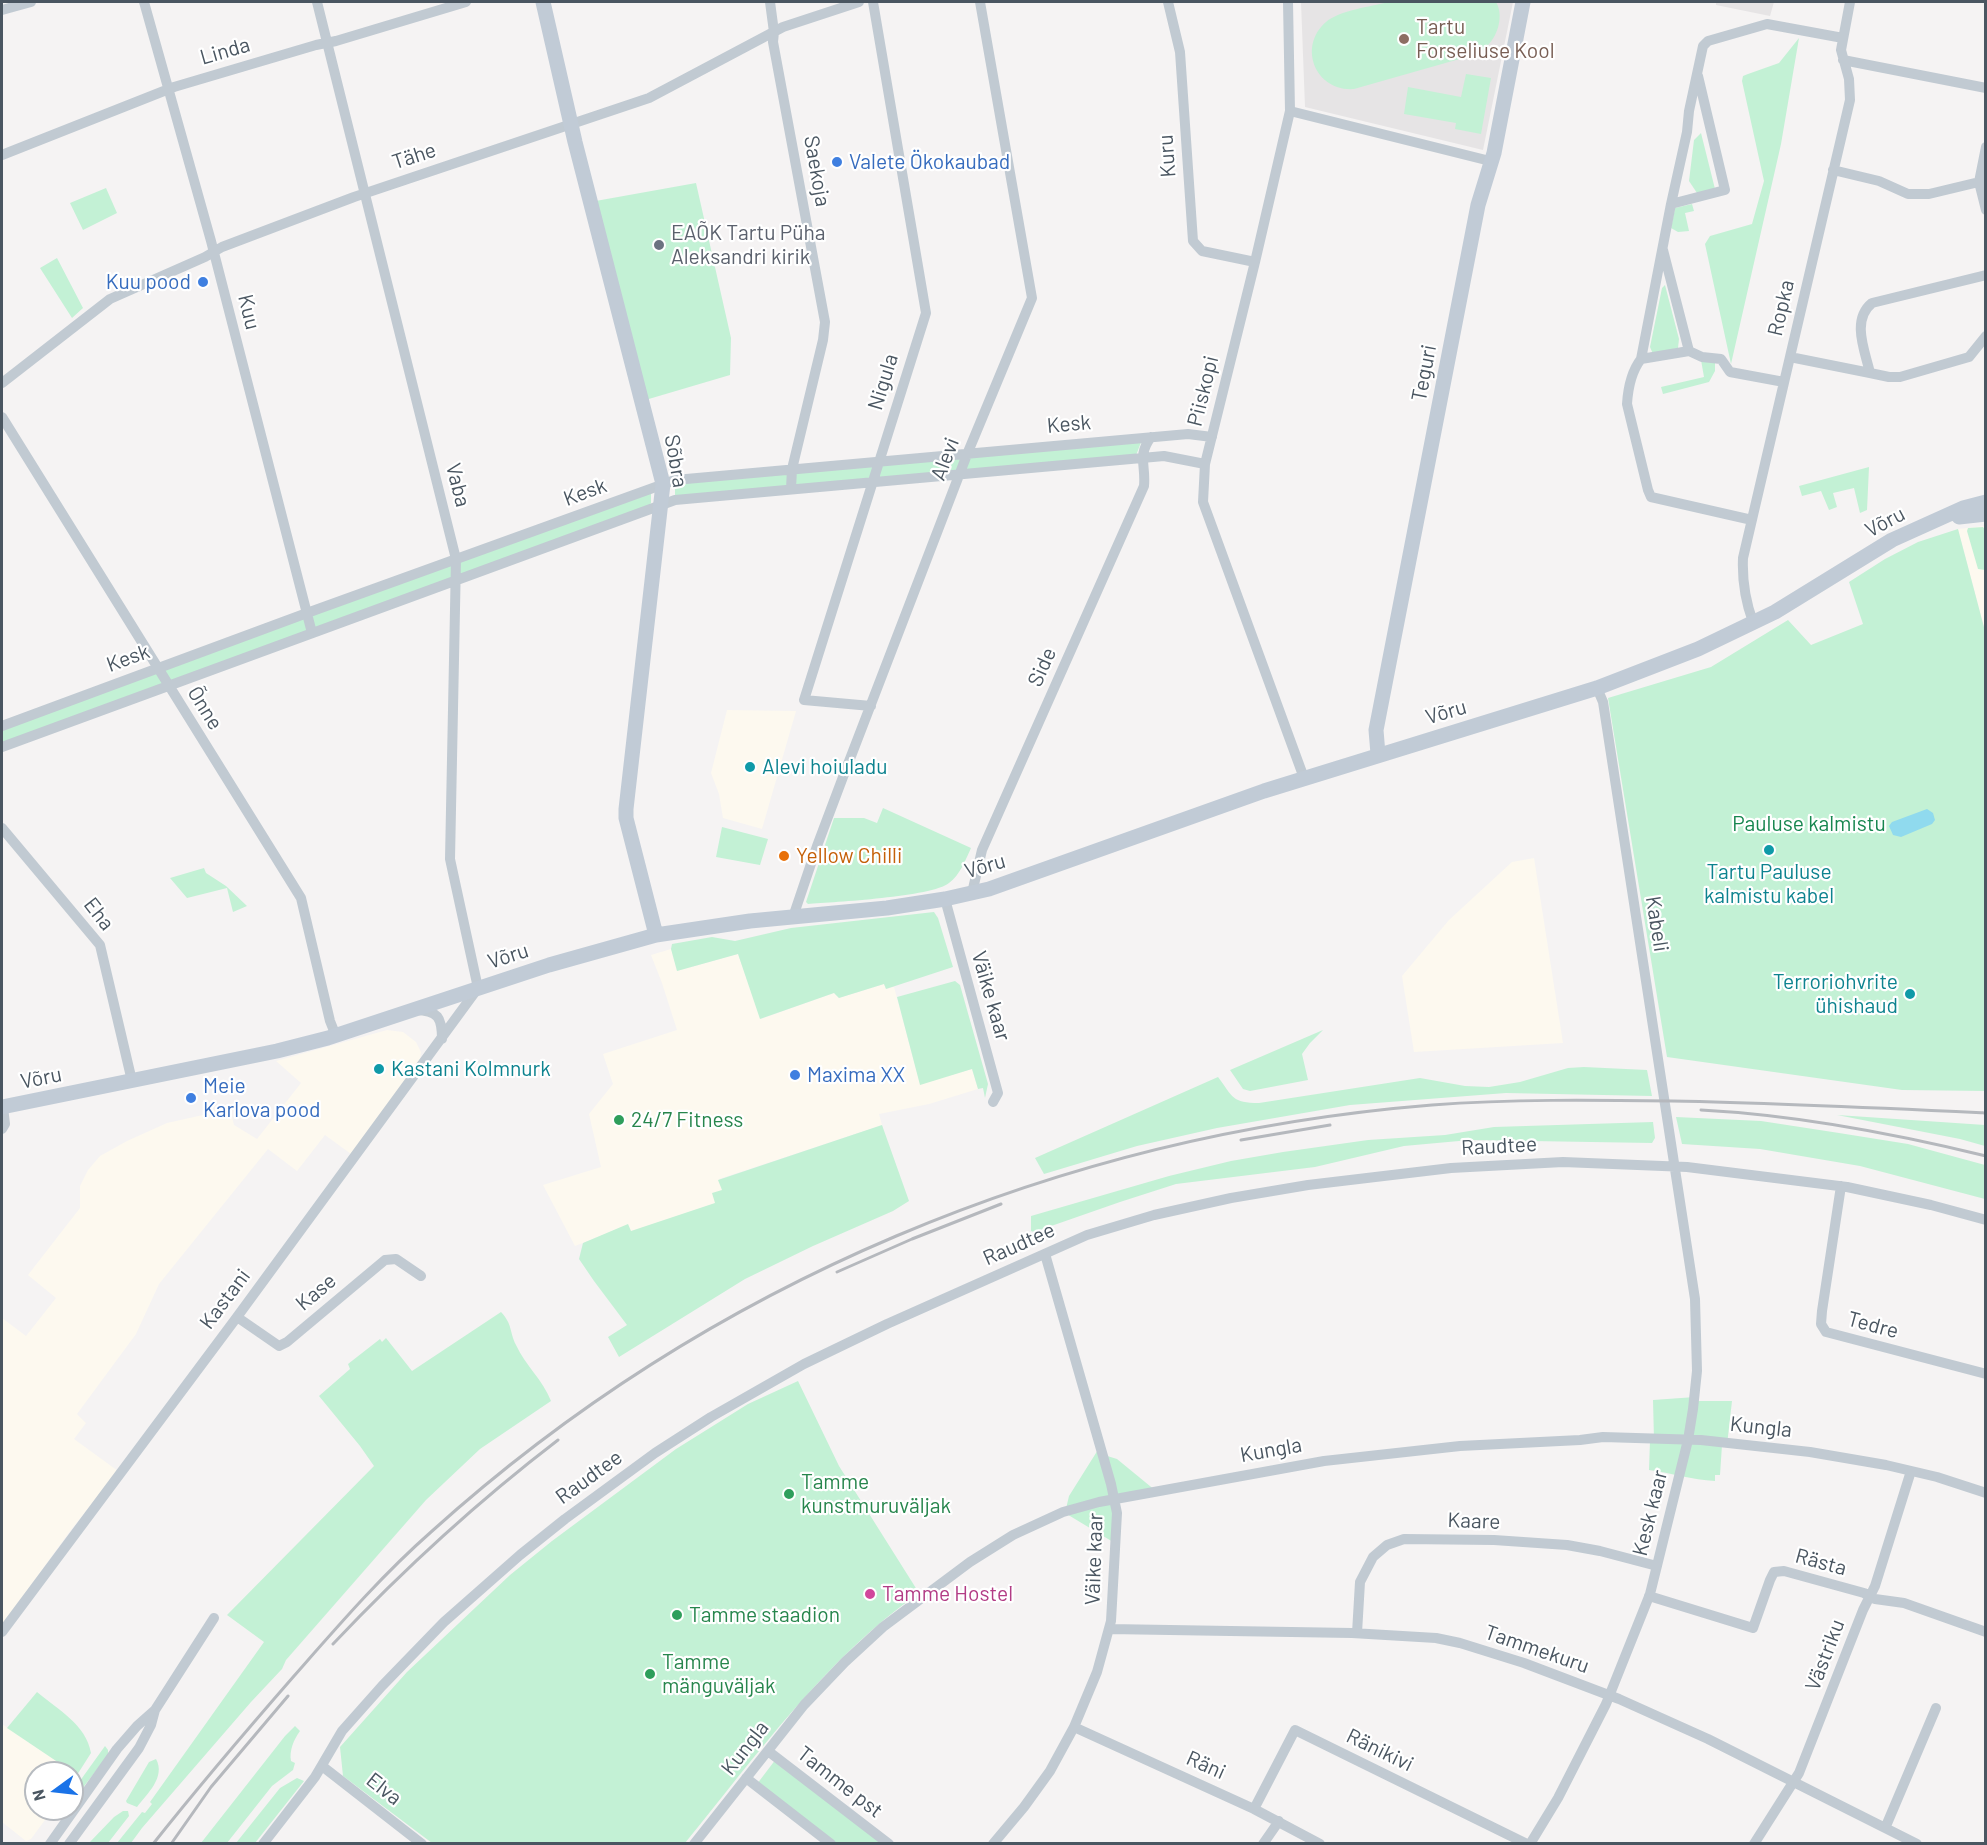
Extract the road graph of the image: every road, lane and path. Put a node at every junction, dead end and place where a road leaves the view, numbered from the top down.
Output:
1 (31, 2) edge
2 (144, 2) edge
3 (316, 2) edge
4 (466, 2) edge
5 (543, 2) edge
6 (770, 2) edge
7 (859, 2) edge
8 (873, 2) edge
9 (980, 2) edge
10 (1168, 2) edge
11 (1287, 2) edge
12 (1523, 2) edge
13 (1850, 2) edge
14 (2, 10) edge
15 (774, 32) junction
16 (1843, 38) junction
17 (327, 43) junction
18 (1843, 60) junction
19 (1697, 74) junction
20 (1986, 88) edge
21 (169, 89) junction
22 (1290, 111) junction
23 (571, 124) junction
24 (1986, 147) edge
25 (2, 155) edge
26 (1490, 161) junction
27 (1833, 170) junction
28 (1979, 182) junction
29 (365, 193) junction
30 (1671, 204) junction
31 (1986, 210) edge
32 (1662, 247) junction
33 (214, 252) junction
34 (1255, 262) junction
35 (1986, 275) edge
36 (1986, 336) edge
37 (1689, 351) junction
38 (1790, 357) junction
39 (1641, 359) junction
40 (1870, 373) junction
41 (1784, 382) junction
42 (2, 384) edge
43 (2, 417) edge
44 (1152, 437) junction
45 (1212, 437) junction
46 (968, 452) junction
47 (1142, 458) junction
48 (879, 461) junction
49 (1205, 464) junction
50 (792, 469) junction
51 (960, 474) junction
52 (874, 481) junction
53 (663, 484) junction
54 (791, 489) junction
55 (1986, 502) edge
56 (662, 504) junction
57 (1986, 514) edge
58 (1935, 519) junction
59 (1752, 520) junction
60 (456, 559) junction
61 (457, 581) junction
62 (307, 613) junction
63 (1753, 622) junction
64 (312, 633) junction
65 (157, 668) junction
66 (168, 686) junction
67 (1597, 688) junction
68 (871, 706) junction
69 (2, 726) edge
70 (2, 747) edge
71 (1378, 754) junction
72 (1304, 778) junction
73 (2, 828) edge
74 (972, 893) junction
75 (945, 899) junction
76 (793, 917) junction
77 (656, 935) junction
78 (478, 988) junction
79 (415, 1010) junction
80 (336, 1036) junction
81 (442, 1039) junction
82 (132, 1081) junction
83 (993, 1102) dead end
84 (2, 1107) edge
85 (2, 1129) edge
86 (1674, 1167) junction
87 (1841, 1186) junction
88 (1986, 1220) edge
89 (1045, 1254) junction
90 (421, 1276) dead end
91 (237, 1317) junction
92 (1986, 1374) edge
93 (1688, 1440) junction
94 (1911, 1471) junction
95 (1986, 1493) edge
96 (1114, 1499) junction
97 (1657, 1566) junction
98 (1649, 1596) junction
99 (1870, 1596) junction
100 (214, 1618) dead end
101 (1109, 1629) junction
102 (2, 1632) edge
103 (1986, 1632) edge
104 (1357, 1633) junction
105 (1610, 1695) junction
106 (1936, 1708) dead end
107 (155, 1710) junction
108 (1074, 1726) junction
109 (768, 1751) junction
110 (322, 1766) junction
111 (747, 1778) junction
112 (1794, 1781) junction
113 (1254, 1809) junction
114 (1279, 1821) junction
115 (1886, 1826) junction
116 (50, 1844) edge
117 (69, 1844) edge
118 (263, 1844) edge
119 (422, 1844) edge
120 (694, 1844) edge
121 (831, 1844) edge
122 (889, 1844) edge
123 (993, 1844) edge
124 (1263, 1844) edge
125 (1320, 1844) edge
126 (1529, 1844) edge
127 (1754, 1844) edge
128 (1917, 1844) edge

1 - 14 street
2 - 21 street, Kuu
3 - 17 street, Vaba
4 - 17 street, Linda
5 - 23 main road, Sõbra
6 - 15 street, Saekoja
7 - 15 street, Tähe
8 - 48 street, Nigula
9 - 46 street, Alevi
10 - 34 street, Kuru
11 - 22 street, Piiskopi
12 - 26 main road, Teguri
13 - 16 street, Ropka
15 - 23 street, Tähe
15 - 50 street, Saekoja
16 - 18 street, Ropka
16 - 19 street
17 - 21 street, Linda
17 - 29 street, Vaba
18 - 20 street
18 - 27 street, Ropka
19 - 30 street
19 - 30 street
21 - 25 street, Linda
21 - 33 street, Kuu
22 - 26 street
22 - 34 street, Piiskopi
23 - 29 street, Tähe
23 - 53 main road, Sõbra
24 - 28 street
26 - 71 main road, Teguri
27 - 28 street
27 - 38 street, Ropka
28 - 31 street
29 - 33 street, Tähe
29 - 60 street, Vaba
30 - 32 street
32 - 37 street
32 - 39 street
33 - 42 street, Tähe
33 - 62 street, Kuu
34 - 45 street, Piiskopi
35 - 40 street
36 - 40 street
37 - 39 street
37 - 41 street
38 - 40 street
38 - 41 street, Ropka
39 - 59 street
41 - 59 street, Ropka
43 - 65 street, Õnne
44 - 45 street, Kesk
44 - 46 street, Kesk
44 - 47 street
45 - 49 street, Piiskopi
46 - 48 street, Kesk
46 - 51 street, Alevi
47 - 49 street, Kesk
47 - 51 street, Kesk
47 - 74 street, Side
48 - 50 street, Kesk
48 - 52 street, Nigula
49 - 72 street, Piiskopi
50 - 53 street, Kesk
50 - 54 street, Saekoja
51 - 52 street, Kesk
51 - 68 street, Alevi
52 - 54 street, Kesk
52 - 68 street, Nigula
53 - 56 main road, Sõbra
53 - 60 street, Kesk
54 - 56 street, Kesk
55 - 58 main road, Võru
56 - 61 street, Kesk
56 - 77 main road, Sõbra
57 - 58 main road, Võru
58 - 63 main road, Võru
59 - 63 street, Ropka
60 - 61 street, Vaba
60 - 62 street, Kesk
61 - 64 street, Kesk
61 - 78 street, Vaba
62 - 64 street, Kuu
62 - 65 street, Kesk
63 - 67 main road, Võru
64 - 66 street, Kesk
65 - 66 street, Õnne
65 - 69 street, Kesk
66 - 70 street, Kesk
66 - 80 street, Õnne
67 - 71 main road, Võru
67 - 86 street, Kabeli
68 - 76 street, Alevi
71 - 72 main road, Võru
72 - 74 main road, Võru
73 - 82 street, Eha
74 - 75 main road, Võru
75 - 76 main road, Võru
75 - 83 street, Väike kaar
76 - 77 main road, Võru
77 - 78 main road, Võru
78 - 79 main road, Võru
78 - 81 street, Kastani
79 - 80 main road, Võru
79 - 81 street
80 - 82 main road, Võru
81 - 91 street, Kastani
82 - 84 main road, Võru
84 - 85 street
86 - 87 street, Raudtee
86 - 89 street, Raudtee
86 - 93 street, Kesk kaar
87 - 88 street, Raudtee
87 - 92 street, Tedre
89 - 96 street, Väike kaar
89 - 110 street, Raudtee
90 - 91 street, Kase
91 - 102 street, Kastani
93 - 94 street, Kungla
93 - 96 street, Kungla
93 - 97 street, Kesk kaar
94 - 95 street, Kungla
94 - 99 street, Västriku
96 - 101 street, Väike kaar
96 - 109 street, Kungla
97 - 98 street, Kesk kaar
97 - 104 street, Kaare
98 - 99 street, Rästa
98 - 105 street, Kesk kaar
99 - 103 street, Rästa
99 - 112 street, Västriku
100 - 107 street
101 - 104 street, Tammekuru
101 - 108 street, Väike kaar
104 - 105 street, Tammekuru
105 - 112 street, Tammekuru
105 - 126 street, Kesk kaar
106 - 115 street
107 - 116 street
107 - 117 street
108 - 113 street, Räni
108 - 123 street, Väike kaar
109 - 111 street, Kungla
109 - 122 street, Tamme pst
110 - 118 street, Raudtee
110 - 119 street, Elva
111 - 120 street, Kungla
111 - 121 street
112 - 115 street, Tammekuru
112 - 127 street, Västriku
113 - 114 street, Räni
113 - 126 street, Ränikivi
114 - 124 street
114 - 125 street, Räni
115 - 128 street, Tammekuru

